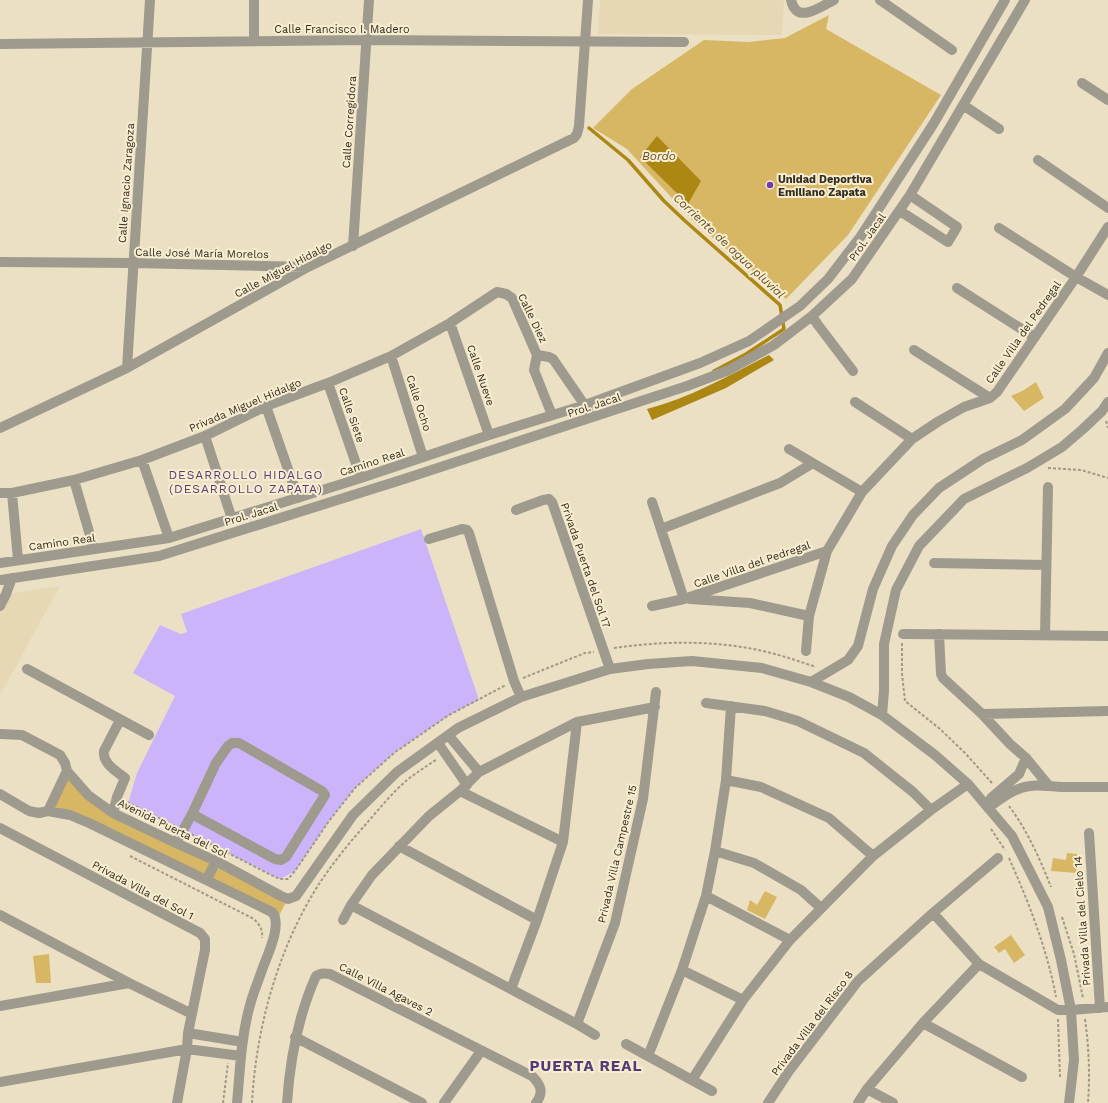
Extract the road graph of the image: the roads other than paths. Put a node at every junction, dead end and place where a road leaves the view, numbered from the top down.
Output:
1 (150, 0) edge
2 (254, 0) edge
3 (369, 0) edge
4 (588, 0) edge
5 (791, 0) edge
6 (834, 0) edge
7 (880, 0) edge
8 (1005, 0) edge
9 (1025, 0) edge
10 (366, 40) junction
11 (254, 41) junction
12 (585, 41) junction
13 (684, 42) dead end
14 (148, 43) junction
15 (0, 44) edge
16 (952, 50) dead end
17 (1082, 83) dead end
18 (1108, 100) edge
19 (963, 105) junction
20 (934, 123) junction
21 (999, 129) dead end
22 (946, 132) junction
23 (1038, 160) dead end
24 (910, 195) junction
25 (1108, 208) edge
26 (900, 211) junction
27 (1108, 227) edge
28 (999, 228) dead end
29 (353, 246) junction
30 (0, 262) edge
31 (133, 263) junction
32 (308, 267) junction
33 (1076, 277) junction
34 (957, 288) dead end
35 (506, 294) joint
36 (1108, 295) edge
37 (812, 316) junction
38 (450, 323) junction
39 (1034, 337) junction
40 (914, 350) dead end
41 (1108, 354) edge
42 (537, 355) junction
43 (391, 356) junction
44 (127, 368) junction
45 (853, 371) dead end
46 (328, 383) junction
47 (990, 398) junction
48 (855, 402) dead end
49 (1108, 402) edge
50 (585, 405) junction
51 (266, 406) junction
52 (552, 415) junction
53 (592, 418) junction
54 (0, 428) edge
55 (489, 435) junction
56 (205, 436) junction
57 (912, 439) junction
58 (789, 449) dead end
59 (423, 457) junction
60 (142, 460) junction
61 (813, 463) junction
62 (361, 478) junction
63 (74, 480) junction
64 (1048, 487) dead end
65 (862, 492) junction
66 (0, 493) edge
67 (12, 494) junction
68 (298, 498) junction
69 (652, 502) dead end
70 (516, 510) dead end
71 (232, 519) junction
72 (661, 529) junction
73 (170, 538) junction
74 (429, 539) dead end
75 (94, 549) junction
76 (826, 551) junction
77 (18, 560) junction
78 (0, 563) edge
79 (934, 563) dead end
80 (1046, 565) junction
81 (12, 578) junction
82 (0, 580) edge
83 (684, 599) junction
84 (0, 606) edge
85 (652, 606) dead end
86 (809, 616) junction
87 (903, 634) dead end
88 (939, 634) junction
89 (1045, 635) junction
90 (1108, 636) edge
91 (806, 651) dead end
92 (27, 669) dead end
93 (610, 669) junction
94 (811, 682) junction
95 (656, 692) dead end
96 (521, 697) junction
97 (706, 703) dead end
98 (731, 706) junction
99 (655, 707) junction
100 (1108, 711) edge
101 (982, 714) junction
102 (882, 715) junction
103 (120, 720) junction
104 (577, 722) junction
105 (0, 734) edge
106 (149, 735) dead end
107 (449, 736) junction
108 (438, 743) junction
109 (1026, 758) junction
110 (68, 771) junction
111 (479, 772) junction
112 (726, 780) junction
113 (1049, 786) junction
114 (965, 787) junction
115 (1108, 787) edge
116 (464, 788) junction
117 (0, 794) edge
118 (1001, 794) junction
119 (986, 805) junction
120 (931, 810) junction
121 (48, 812) junction
122 (113, 813) junction
123 (192, 814) junction
124 (0, 828) edge
125 (1089, 833) dead end
126 (563, 842) junction
127 (176, 844) junction
128 (399, 846) junction
129 (715, 851) junction
130 (873, 856) junction
131 (998, 858) dead end
132 (216, 861) junction
133 (206, 879) junction
134 (706, 896) junction
135 (351, 905) junction
136 (821, 908) junction
137 (933, 913) junction
138 (0, 915) edge
139 (343, 920) dead end
140 (537, 920) junction
141 (790, 940) junction
142 (979, 964) junction
143 (682, 970) junction
144 (129, 983) junction
145 (511, 989) junction
146 (743, 1000) junction
147 (0, 1006) edge
148 (1104, 1008) edge
149 (1071, 1010) junction
150 (192, 1014) junction
151 (923, 1023) junction
152 (577, 1024) junction
153 (188, 1033) junction
154 (595, 1035) dead end
155 (295, 1038) junction
156 (243, 1042) junction
157 (626, 1044) dead end
158 (187, 1049) junction
159 (482, 1051) junction
160 (241, 1056) junction
161 (648, 1056) junction
162 (1022, 1077) dead end
163 (692, 1080) junction
164 (0, 1082) edge
165 (867, 1089) junction
166 (712, 1091) dead end
167 (177, 1103) edge
168 (237, 1103) edge
169 (287, 1103) edge
170 (422, 1103) edge
171 (444, 1103) edge
172 (536, 1103) edge
173 (768, 1103) edge
174 (858, 1103) edge
175 (893, 1103) edge
176 (1069, 1103) edge

1 - 14 street, Calle Ignacio Zaragoza
2 - 11 street
3 - 10 street, Calle Corregidora
4 - 12 street
5 - 6 street
7 - 16 street
8 - 20 street, Prol. Jacal
9 - 19 street, Prol. Jacal
10 - 11 street, Calle Francisco I. Madero
10 - 12 street, Calle Francisco I. Madero
10 - 29 street, Calle Corregidora
11 - 14 street, Calle Francisco I. Madero
12 - 13 street, Calle Francisco I. Madero
12 - 29 street, Calle Miguel Hidalgo
14 - 15 street, Calle Francisco I. Madero
14 - 31 street, Calle Ignacio Zaragoza
17 - 18 street
19 - 21 street
19 - 22 street, Prol. Jacal
20 - 22 street
20 - 50 street, Prol. Jacal
22 - 24 street, Prol. Jacal
23 - 25 street
24 - 26 street, Prol. Jacal
24 - 26 street
26 - 37 street, Prol. Jacal
27 - 33 street, Calle Villa del Pedregal
28 - 33 street
29 - 32 street, Calle Miguel Hidalgo
30 - 31 street, Calle José María Morelos
31 - 32 street, Calle José María Morelos
31 - 44 street, Calle Ignacio Zaragoza
32 - 44 street, Calle Miguel Hidalgo
33 - 36 street
33 - 39 street, Calle Villa del Pedregal
34 - 39 street
35 - 38 street, Privada Miguel Hidalgo
35 - 42 street, Calle Diez
37 - 45 street
37 - 53 street, Prol. Jacal
38 - 43 street, Privada Miguel Hidalgo
38 - 55 street, Calle Nueve
39 - 47 street, Calle Villa del Pedregal
40 - 47 street
41 - 94 street
42 - 50 street, Calle Diez
42 - 52 street, Calle Diez
43 - 46 street, Privada Miguel Hidalgo
43 - 59 street, Calle Ocho
44 - 54 street, Calle Miguel Hidalgo
46 - 51 street, Privada Miguel Hidalgo
46 - 62 street, Calle Siete
47 - 57 street, Calle Villa del Pedregal
48 - 57 street
49 - 102 street
50 - 52 street, Camino Real
50 - 53 street, Calle Diez
51 - 56 street, Privada Miguel Hidalgo
51 - 68 street
52 - 55 street, Camino Real
53 - 81 street, Prol. Jacal
55 - 59 street, Camino Real
56 - 60 street, Privada Miguel Hidalgo
56 - 71 street
57 - 65 street, Calle Villa del Pedregal
58 - 61 street
59 - 62 street, Camino Real
60 - 63 street, Privada Miguel Hidalgo
60 - 73 street
61 - 65 street
61 - 72 street
62 - 68 street, Camino Real
63 - 67 street, Privada Miguel Hidalgo
63 - 75 street
64 - 80 street
65 - 76 street, Calle Villa del Pedregal
66 - 67 street, Privada Miguel Hidalgo
67 - 77 street
68 - 71 street, Camino Real
69 - 72 street
70 - 93 street, Privada Puerta del Sol 17
71 - 73 street, Camino Real
72 - 83 street
73 - 75 street, Camino Real
74 - 96 street
75 - 77 street, Camino Real
76 - 83 street, Calle Villa del Pedregal
76 - 86 street, Calle Villa del Pedregal
77 - 78 street, Camino Real
79 - 80 street
80 - 89 street
81 - 82 street, Prol. Jacal
81 - 84 street
83 - 85 street, Calle Villa del Pedregal
83 - 86 street, Calle Villa del Pedregal
86 - 91 street, Calle Villa del Pedregal
87 - 88 street
88 - 89 street
88 - 101 street
89 - 90 street
92 - 103 street
93 - 94 street
93 - 96 street
94 - 102 street
95 - 99 street, Privada Villa Campestre 15
96 - 107 street
97 - 98 street
98 - 112 street
98 - 120 street
99 - 104 street
99 - 152 street, Privada Villa Campestre 15
100 - 101 street
101 - 109 street
102 - 114 street
103 - 106 street
103 - 122 street
104 - 111 street
104 - 126 street
105 - 110 street, Avenida Puerta del Sol
107 - 108 street
107 - 111 street
108 - 116 street
108 - 132 street, Avenida Puerta del Sol
109 - 113 street
109 - 118 street
110 - 121 street
110 - 122 street, Avenida Puerta del Sol
111 - 116 street
112 - 129 street
112 - 130 street
113 - 115 street
113 - 118 street
114 - 119 street
114 - 120 street
116 - 126 street
116 - 128 street
117 - 121 street
118 - 119 street
119 - 149 street
120 - 130 street
121 - 133 street
122 - 127 street, Avenida Puerta del Sol
123 - 123 street
123 - 127 street
124 - 150 street, Privada Villa del Sol 1
125 - 148 street, Privada Villa del Cielo 14
126 - 140 street
127 - 132 street, Avenida Puerta del Sol
128 - 135 street
128 - 140 street
129 - 134 street
129 - 136 street
130 - 136 street
131 - 137 street, Privada Villa del Risco 8
132 - 133 street
133 - 156 street
134 - 141 street
134 - 143 street
135 - 139 street
135 - 145 street
136 - 141 street
137 - 142 street
137 - 173 street, Privada Villa del Risco 8
138 - 144 street
140 - 145 street
141 - 146 street
142 - 149 street, Privada Villa del Cielo 14
142 - 151 street
143 - 146 street
143 - 161 street
144 - 147 street
144 - 150 street
145 - 152 street
146 - 163 street
148 - 149 street, Privada Villa del Cielo 14
149 - 176 street
150 - 153 street, Privada Villa del Sol 1
151 - 162 street
151 - 165 street
152 - 154 street
153 - 156 street
153 - 158 street, Privada Villa del Sol 1
155 - 159 street, Calle Villa Agaves 2
155 - 169 street, Calle Villa Agaves 2
155 - 170 street
156 - 160 street
157 - 161 street
158 - 160 street
158 - 164 street
158 - 167 street, Privada Villa del Sol 1
159 - 171 street
159 - 172 street, Calle Villa Agaves 2
160 - 168 street
161 - 163 street
163 - 166 street
165 - 174 street
165 - 175 street

